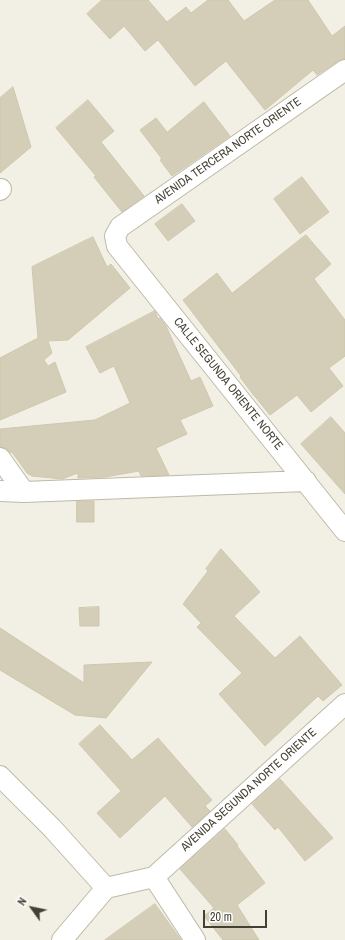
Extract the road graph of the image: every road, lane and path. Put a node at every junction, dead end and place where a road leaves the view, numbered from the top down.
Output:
1 (345, 70) edge
2 (114, 236) joint
3 (0, 458) edge
4 (306, 481) junction
5 (0, 490) edge
6 (24, 492) junction
7 (345, 531) edge
8 (345, 704) edge
9 (0, 776) edge
10 (154, 877) junction
11 (106, 888) junction
12 (62, 940) edge
13 (195, 940) edge

1 - 2 street, AVENIDA TERCERA NORTE ORIENTE
2 - 4 street, CALLE SEGUNDA ORIENTE NORTE
3 - 6 street
4 - 6 street
4 - 7 street, CALLE SEGUNDA ORIENTE NORTE
5 - 6 street
8 - 10 street, AVENIDA SEGUNDA NORTE ORIENTE
9 - 11 street
10 - 11 street
10 - 13 street
11 - 12 street

